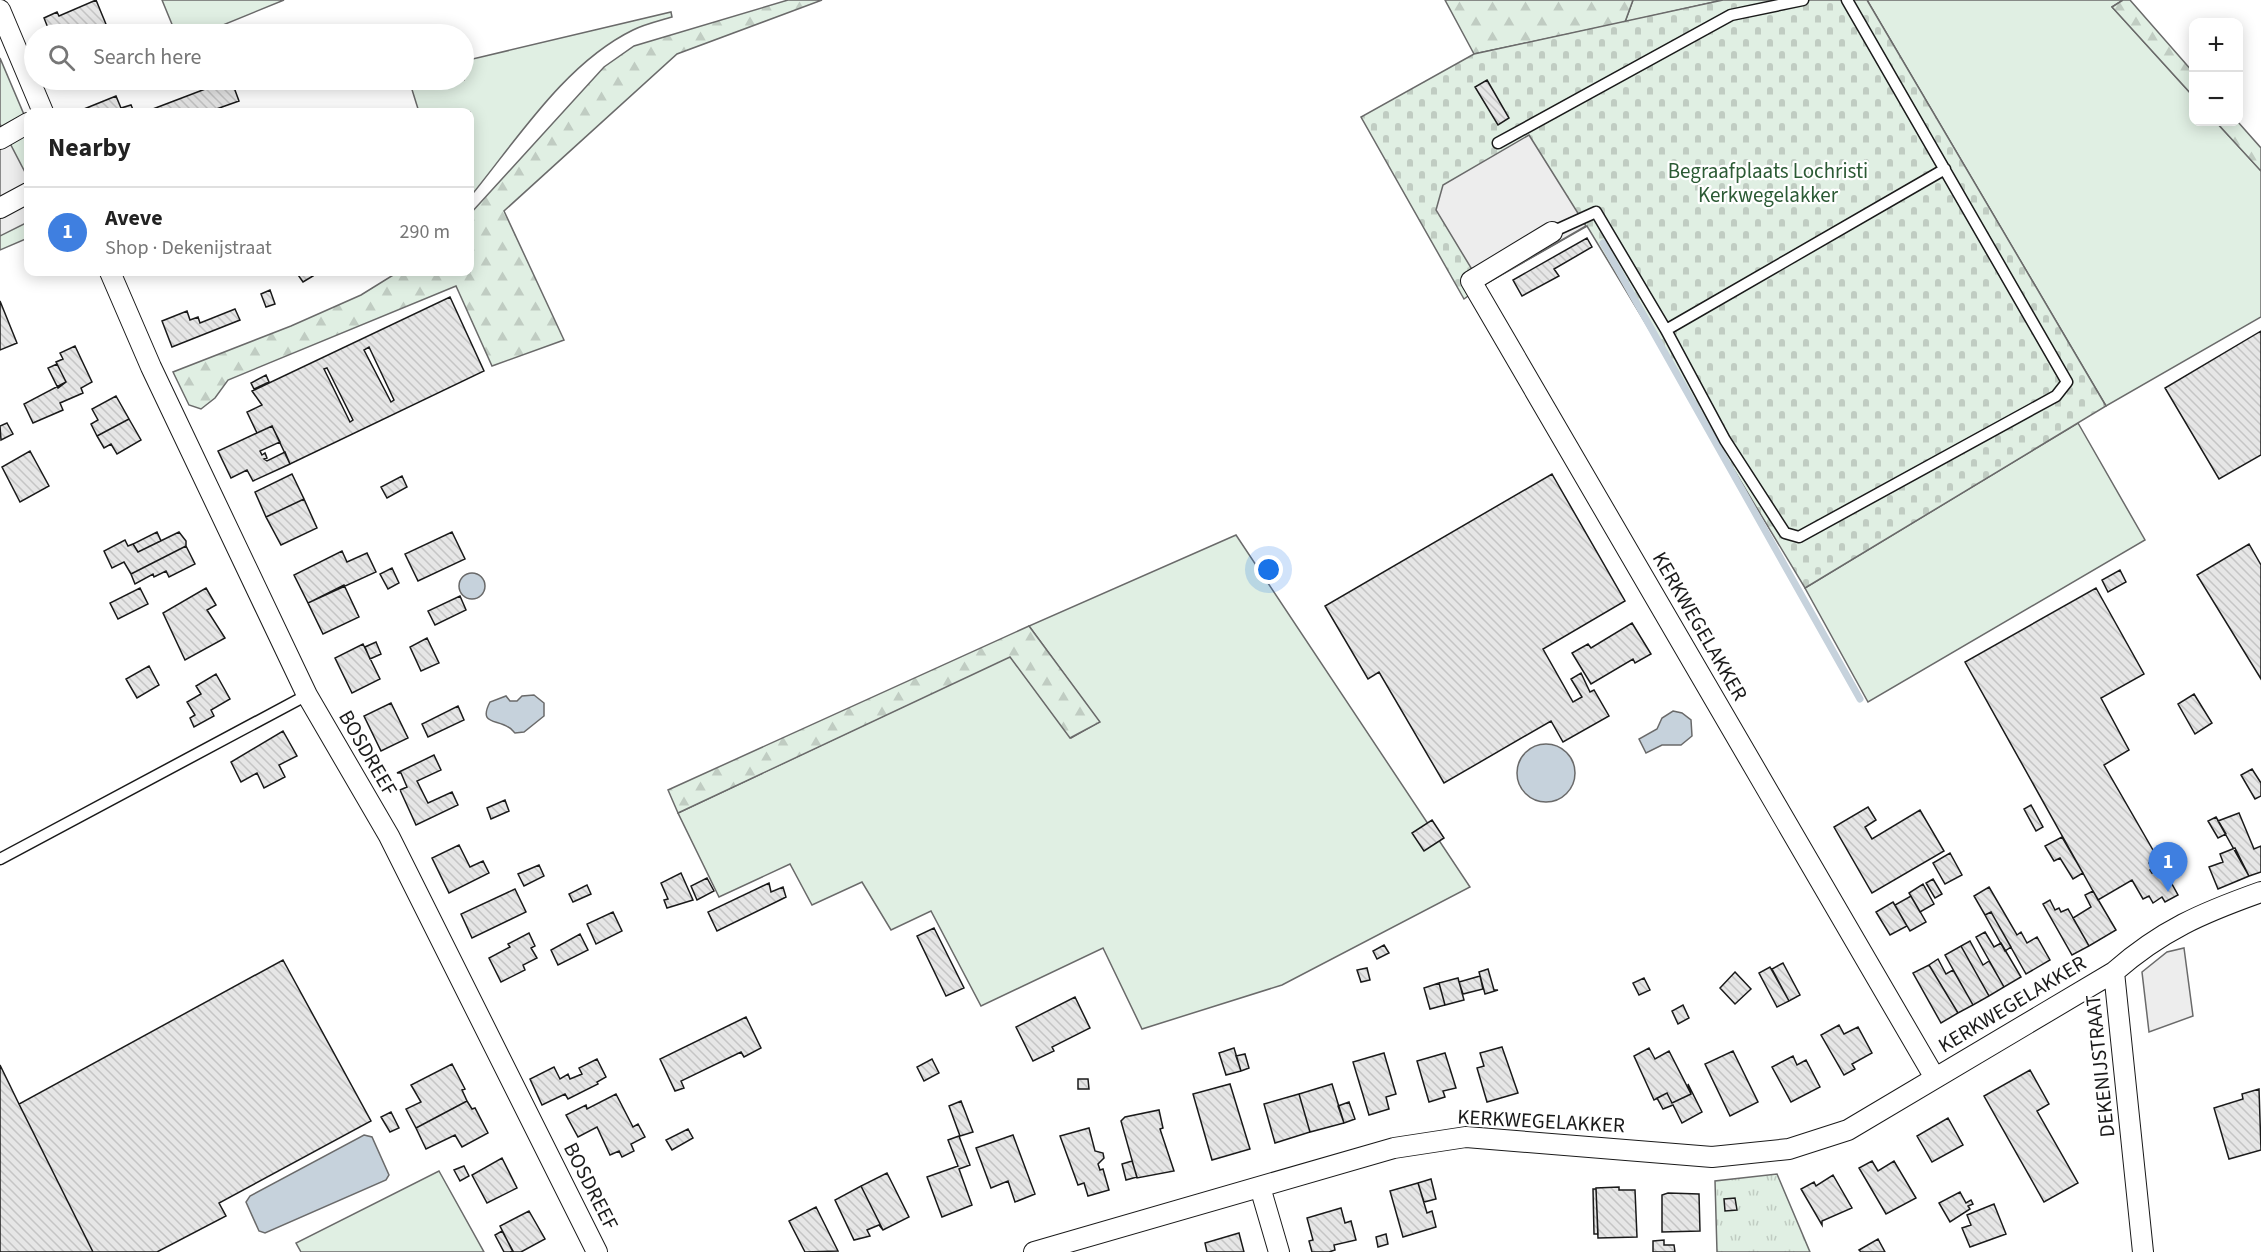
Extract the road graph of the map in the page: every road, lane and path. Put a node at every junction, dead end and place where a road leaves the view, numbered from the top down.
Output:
1 (1803, 0) edge
2 (1847, 0) edge
3 (0, 10) edge
4 (24, 67) edge
5 (34, 90) edge
6 (41, 108) edge
7 (24, 125) edge
8 (0, 139) edge
9 (1498, 143) dead end
10 (1945, 170) junction
11 (24, 195) edge
12 (0, 208) edge
13 (1552, 232) joint
14 (112, 276) edge
15 (1666, 330) junction
16 (307, 695) junction
17 (0, 860) edge
18 (2261, 892) edge
19 (2114, 972) junction
20 (1935, 1078) junction
21 (1260, 1187) junction
22 (597, 1252) edge
23 (1034, 1252) edge
24 (1279, 1252) edge
25 (2143, 1252) edge

1 - 9 lane
2 - 10 lane
3 - 4 street
5 - 6 street
7 - 8 street
10 - 15 lane
10 - 15 lane
11 - 12 street
13 - 15 lane
13 - 20 street, KERKWEGELAKKER
14 - 16 street, BOSDREEF
16 - 17 lane
16 - 22 street, BOSDREEF
18 - 19 street, DEKENIJSTRAAT
19 - 20 street, KERKWEGELAKKER
19 - 25 street, DEKENIJSTRAAT
20 - 21 street, KERKWEGELAKKER
21 - 23 street, KERKWEGELAKKER
21 - 24 street

